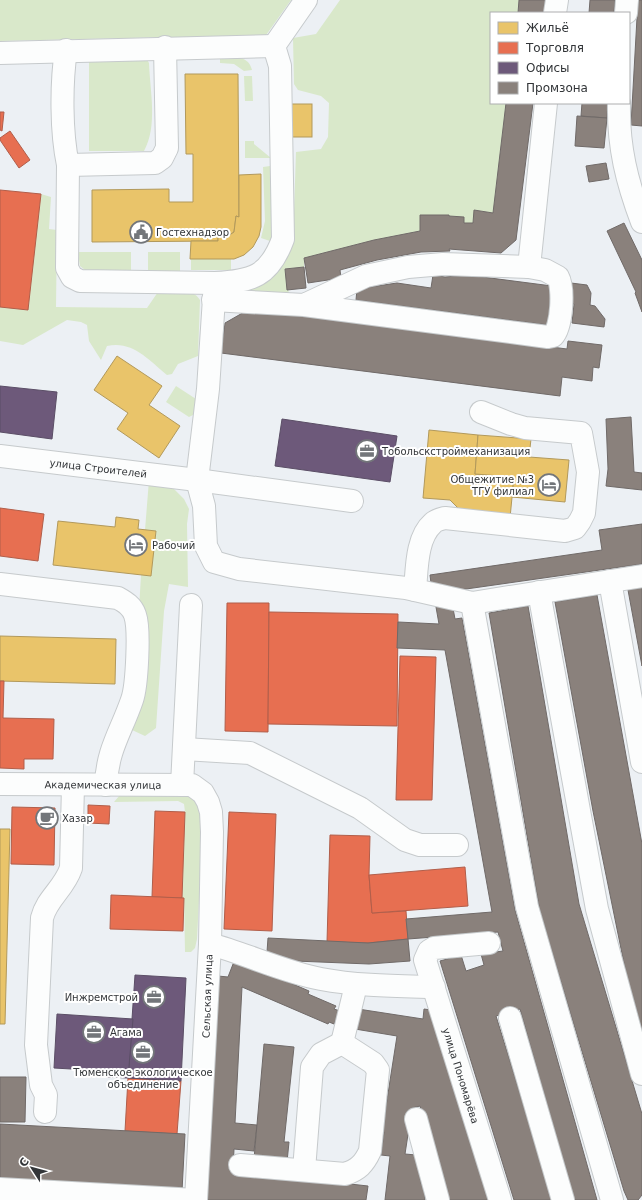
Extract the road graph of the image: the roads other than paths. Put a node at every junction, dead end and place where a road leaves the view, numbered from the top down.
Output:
1 (306, 0) edge
2 (557, 0) edge
3 (627, 0) edge
4 (556, 12) edge
5 (626, 12) edge
6 (274, 46) junction
7 (165, 47) junction
8 (66, 50) junction
9 (0, 53) edge
10 (546, 104) edge
11 (619, 104) edge
12 (68, 166) junction
13 (642, 222) edge
14 (529, 267) junction
15 (214, 292) junction
16 (304, 305) junction
17 (481, 412) dead end
18 (0, 456) edge
19 (197, 480) junction
20 (352, 501) dead end
21 (642, 576) edge
22 (610, 580) junction
23 (0, 584) edge
24 (415, 590) junction
25 (539, 592) junction
26 (472, 603) junction
27 (191, 605) dead end
28 (184, 748) junction
29 (642, 762) edge
30 (0, 784) edge
31 (73, 785) junction
32 (106, 785) junction
33 (182, 785) junction
34 (203, 793) joint
35 (457, 845) dead end
36 (489, 943) dead end
37 (210, 944) junction
38 (356, 985) junction
39 (434, 987) junction
40 (510, 1018) dead end
41 (342, 1043) junction
42 (642, 1074) edge
43 (45, 1112) dead end
44 (416, 1119) dead end
45 (240, 1165) dead end
46 (304, 1170) junction
47 (0, 1188) edge
48 (196, 1200) edge
49 (438, 1200) edge
50 (500, 1200) edge
51 (563, 1200) edge
52 (612, 1200) edge

1 - 6 street
2 - 4 street
3 - 5 street
6 - 7 street
6 - 15 street
7 - 8 street
7 - 12 street
8 - 9 street
8 - 12 street
10 - 14 street
11 - 13 street
12 - 15 street
14 - 16 street
14 - 16 street
15 - 16 street
15 - 19 street
17 - 24 street
18 - 19 street, улица Строителей
19 - 20 street, улица Строителей
19 - 24 street
21 - 22 street
22 - 25 street
22 - 29 street
23 - 32 street
24 - 26 street
25 - 26 street
25 - 42 street
26 - 52 street
27 - 28 street
28 - 33 street
28 - 35 street
30 - 31 street, Академическая улица
31 - 32 street, Академическая улица
31 - 43 street
32 - 33 street, Академическая улица
33 - 34 street, Академическая улица
34 - 37 street, Сельская улица
36 - 39 street, улица Пономарёва
37 - 38 street
37 - 48 street, Сельская улица
38 - 39 street
38 - 41 street
39 - 50 street, улица Пономарёва
40 - 51 street
41 - 46 street
41 - 46 street
44 - 49 street
45 - 46 street
47 - 48 street

